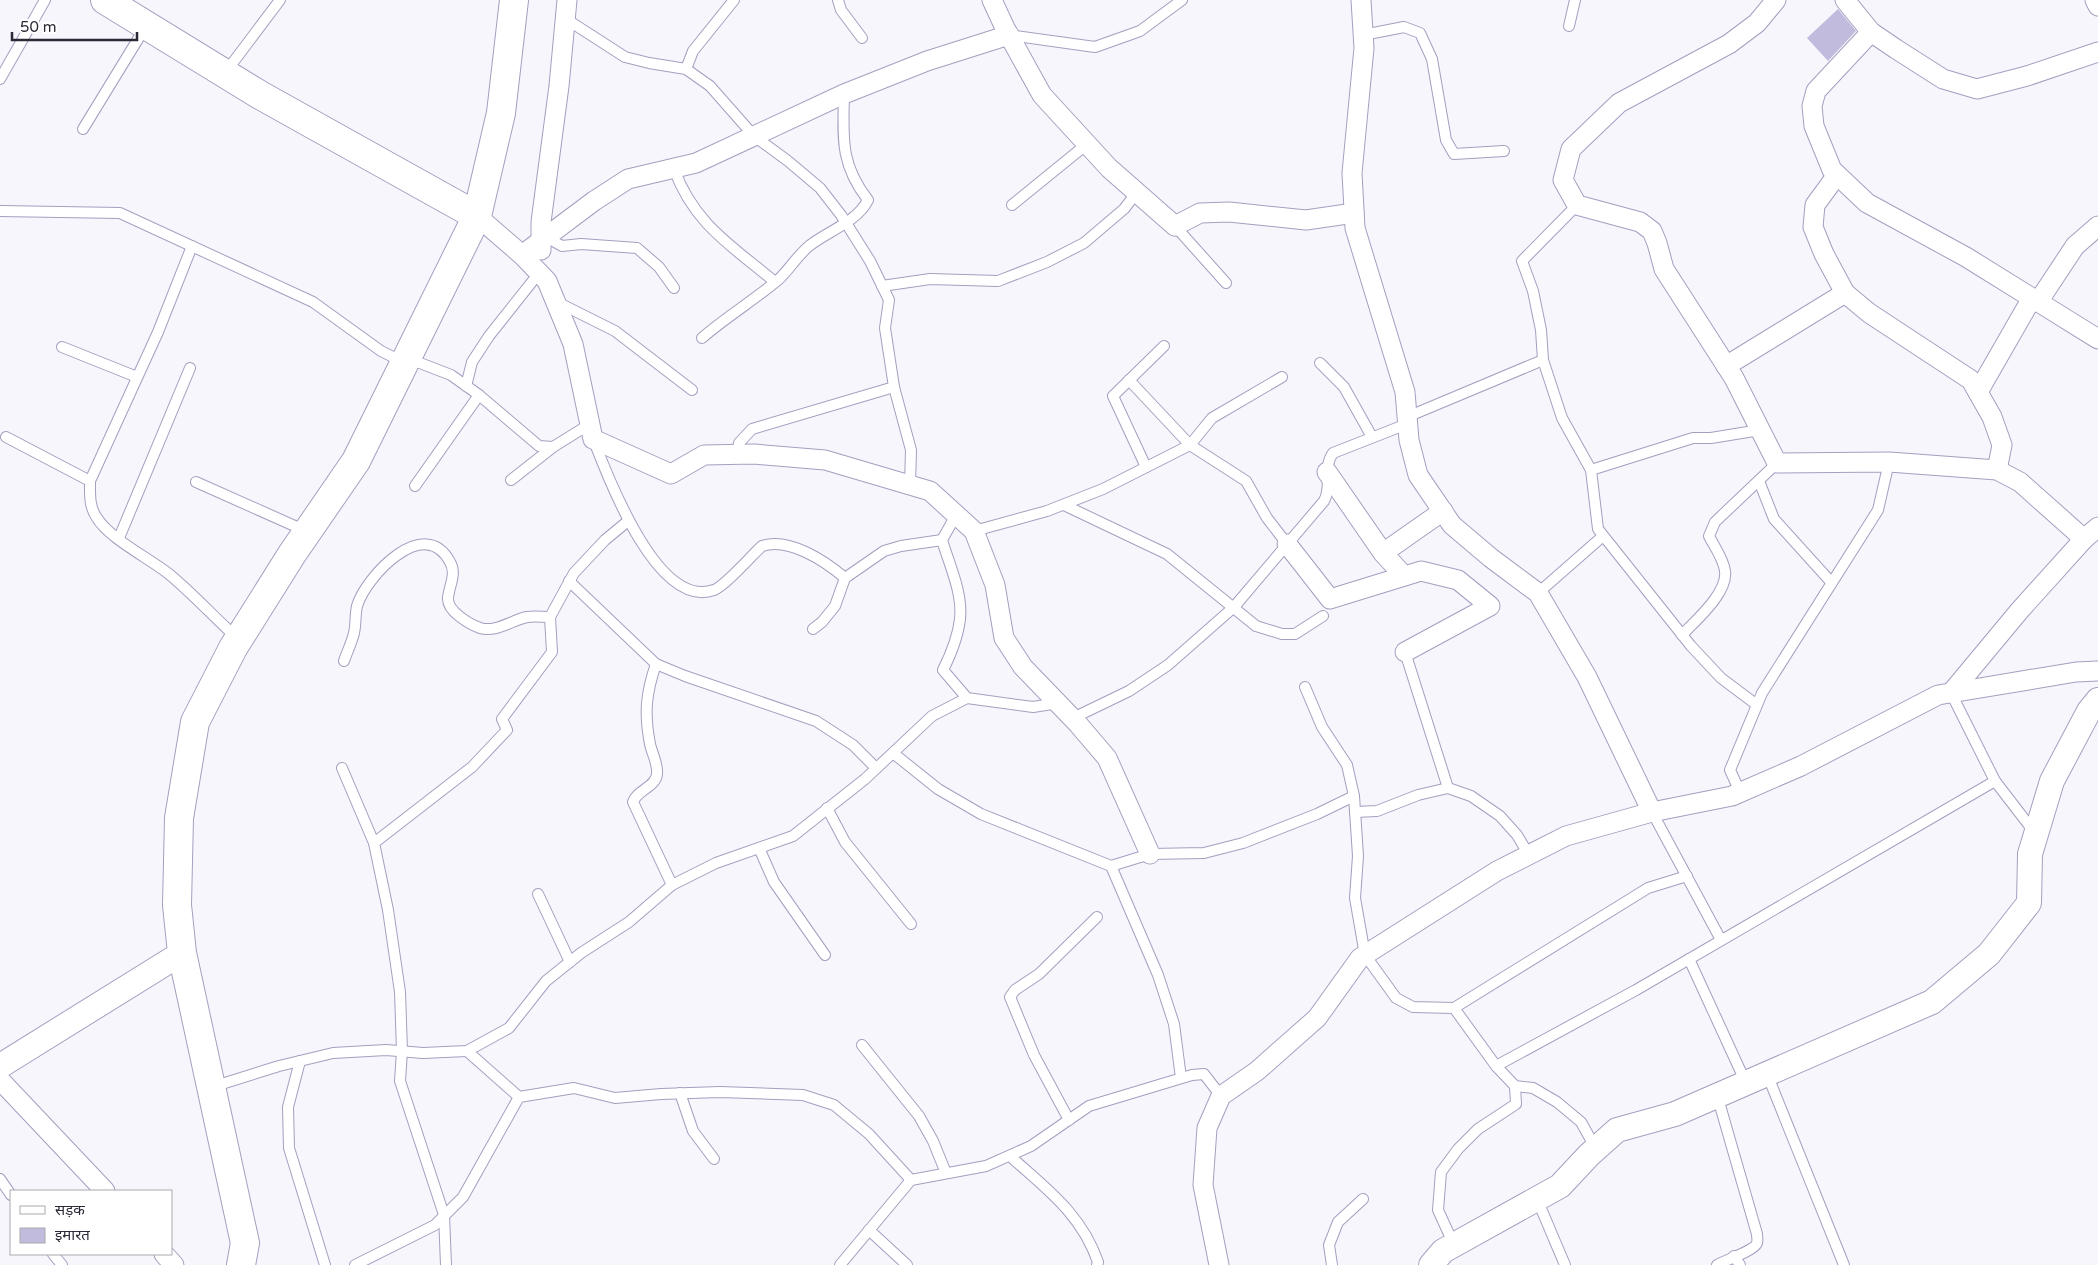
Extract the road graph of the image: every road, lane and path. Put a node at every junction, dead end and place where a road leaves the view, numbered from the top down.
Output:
1 (45, 0) edge
2 (105, 0) edge
3 (280, 0) edge
4 (514, 0) edge
5 (734, 0) edge
6 (838, 0) edge
7 (992, 0) edge
8 (1182, 0) edge
9 (1361, 0) edge
10 (1575, 0) edge
11 (1776, 0) edge
12 (1845, 0) edge
13 (2095, 0) edge
14 (2098, 6) edge
15 (566, 9) edge
16 (147, 25) junction
17 (1569, 26) dead end
18 (1871, 32) junction
19 (1363, 35) junction
20 (1009, 36) junction
21 (862, 38) dead end
22 (2098, 52) edge
23 (686, 69) junction
24 (225, 73) junction
25 (0, 79) edge
26 (844, 94) junction
27 (83, 129) dead end
28 (754, 136) junction
29 (1087, 144) junction
30 (1504, 151) dead end
31 (674, 169) junction
32 (1837, 175) junction
33 (1137, 192) junction
34 (1012, 205) dead end
35 (1577, 205) junction
36 (0, 211) edge
37 (1354, 214) junction
38 (477, 216) junction
39 (846, 222) junction
40 (1175, 226) junction
41 (2098, 226) edge
42 (544, 239) junction
43 (192, 246) junction
44 (522, 256) junction
45 (539, 273) junction
46 (776, 282) junction
47 (1226, 283) dead end
48 (882, 286) junction
49 (674, 288) dead end
50 (1845, 293) junction
51 (2035, 300) junction
52 (556, 302) junction
53 (702, 338) dead end
54 (2098, 339) edge
55 (1164, 346) dead end
56 (62, 347) dead end
57 (405, 360) junction
58 (1543, 360) junction
59 (1320, 363) dead end
60 (1726, 366) junction
61 (190, 368) dead end
62 (1282, 377) dead end
63 (137, 378) junction
64 (1129, 380) junction
65 (466, 386) junction
66 (894, 387) junction
67 (692, 390) dead end
68 (1978, 392) junction
69 (479, 395) junction
70 (1407, 421) junction
71 (1760, 430) junction
72 (592, 432) junction
73 (6, 437) dead end
74 (1372, 437) junction
75 (1190, 445) junction
76 (553, 447) junction
77 (737, 454) junction
78 (1889, 462) junction
79 (1777, 463) junction
80 (1146, 467) junction
81 (1591, 470) junction
82 (1997, 470) junction
83 (1327, 472) junction
84 (511, 480) dead end
85 (90, 481) junction
86 (1759, 481) junction
87 (196, 482) dead end
88 (910, 485) junction
89 (415, 486) dead end
90 (1064, 505) junction
91 (1443, 511) junction
92 (956, 515) junction
93 (628, 521) junction
94 (307, 531) junction
95 (974, 531) junction
96 (2091, 533) edge
97 (1603, 536) junction
98 (119, 538) junction
99 (942, 540) junction
100 (1287, 544) junction
101 (1383, 553) junction
102 (1404, 576) junction
103 (845, 578) junction
104 (569, 581) junction
105 (1831, 582) junction
106 (1538, 593) junction
107 (1234, 607) junction
108 (1323, 616) dead end
109 (550, 617) junction
110 (813, 629) dead end
111 (1682, 635) junction
112 (238, 639) junction
113 (1405, 652) joint
114 (344, 661) dead end
115 (656, 664) junction
116 (2098, 671) edge
117 (1305, 687) dead end
118 (1951, 693) junction
119 (967, 698) junction
120 (2098, 700) edge
121 (1058, 703) junction
122 (1757, 705) junction
123 (1073, 718) junction
124 (893, 753) junction
125 (342, 768) dead end
126 (876, 768) junction
127 (1995, 781) junction
128 (1448, 788) junction
129 (1740, 792) junction
130 (1354, 796) junction
131 (827, 808) junction
132 (1355, 812) junction
133 (1652, 812) junction
134 (2036, 835) junction
135 (374, 843) junction
136 (759, 848) junction
137 (1150, 854) junction
138 (1529, 855) junction
139 (1111, 866) junction
140 (1687, 876) junction
141 (672, 885) junction
142 (538, 894) dead end
143 (1096, 917) dead end
144 (911, 924) dead end
145 (1721, 940) junction
146 (182, 953) junction
147 (825, 955) dead end
148 (1365, 955) junction
149 (1689, 959) junction
150 (570, 962) junction
151 (1454, 1008) junction
152 (862, 1045) dead end
153 (402, 1051) junction
154 (467, 1051) junction
155 (300, 1061) junction
156 (0, 1066) edge
157 (1496, 1066) junction
158 (1181, 1078) junction
159 (1757, 1078) junction
160 (0, 1080) edge
161 (1515, 1086) junction
162 (211, 1087) junction
163 (680, 1093) junction
164 (1222, 1096) junction
165 (1717, 1096) junction
166 (519, 1097) junction
167 (1069, 1120) junction
168 (1596, 1149) junction
169 (1010, 1156) junction
170 (714, 1159) dead end
171 (946, 1173) junction
172 (0, 1179) edge
173 (911, 1180) junction
174 (104, 1190) edge
175 (10, 1194) edge
176 (1364, 1199) dead end
177 (1537, 1199) junction
178 (444, 1216) junction
179 (869, 1230) junction
180 (1454, 1245) junction
181 (54, 1255) edge
182 (165, 1255) edge
183 (1737, 1260) edge
184 (62, 1265) edge
185 (174, 1265) edge
186 (241, 1265) edge
187 (325, 1265) edge
188 (355, 1265) edge
189 (446, 1265) edge
190 (840, 1265) edge
191 (907, 1265) edge
192 (1097, 1265) edge
193 (1219, 1265) edge
194 (1332, 1265) edge
195 (1432, 1265) edge
196 (1565, 1265) edge
197 (1717, 1265) edge
198 (1844, 1265) edge

1 - 25 lane
2 - 16 main road
3 - 24 lane
4 - 38 main road
5 - 23 lane
6 - 21 lane
7 - 20 street
8 - 20 lane
9 - 19 street
10 - 17 lane
11 - 35 street
12 - 18 street
13 - 14 street
15 - 23 lane
15 - 42 street
16 - 24 main road
16 - 27 lane
18 - 22 street
18 - 32 street
19 - 30 lane
19 - 37 street
20 - 26 street
20 - 29 street
23 - 28 lane
24 - 38 main road
26 - 28 street
26 - 39 lane
28 - 31 street
28 - 39 lane
29 - 33 street
29 - 34 lane
31 - 42 street
31 - 46 lane
32 - 50 street
32 - 51 street
33 - 40 street
33 - 48 lane
35 - 58 lane
35 - 60 street
36 - 43 lane
37 - 40 street
37 - 70 street
38 - 44 street
38 - 57 main road
39 - 46 lane
39 - 48 lane
40 - 47 lane
41 - 51 street
42 - 44 street
42 - 45 street
42 - 49 lane
43 - 57 lane
43 - 63 lane
44 - 45 street
45 - 52 street
45 - 65 lane
46 - 53 lane
48 - 66 lane
50 - 60 street
50 - 68 street
51 - 54 street
51 - 68 street
52 - 67 lane
52 - 72 street
55 - 64 lane
56 - 63 lane
57 - 65 lane
57 - 94 main road
58 - 70 lane
58 - 81 lane
59 - 74 lane
60 - 71 street
61 - 98 lane
62 - 75 lane
63 - 85 lane
64 - 75 lane
64 - 80 lane
65 - 69 lane
66 - 77 lane
66 - 88 lane
68 - 82 street
69 - 76 lane
69 - 89 lane
70 - 74 lane
70 - 91 street
71 - 79 street
71 - 81 lane
72 - 76 lane
72 - 77 street
72 - 93 lane
73 - 85 lane
74 - 83 lane
75 - 80 lane
75 - 100 lane
76 - 84 lane
77 - 88 street
78 - 79 street
78 - 82 street
78 - 105 lane
79 - 86 lane
80 - 90 lane
81 - 97 lane
82 - 96 street
83 - 100 lane
83 - 101 street
85 - 98 lane
86 - 105 lane
86 - 111 lane
87 - 94 lane
88 - 92 street
90 - 95 lane
90 - 107 lane
91 - 101 street
91 - 106 street
92 - 95 street
92 - 99 lane
93 - 103 lane
93 - 104 lane
94 - 112 main road
95 - 121 street
96 - 118 street
97 - 106 lane
97 - 111 lane
98 - 112 lane
99 - 103 lane
99 - 119 lane
100 - 102 street
100 - 107 lane
101 - 102 street
102 - 113 street
103 - 110 lane
104 - 109 lane
104 - 115 lane
105 - 122 lane
106 - 133 street
107 - 108 lane
107 - 123 lane
109 - 114 lane
109 - 135 lane
111 - 122 lane
112 - 146 main road
113 - 128 lane
115 - 126 lane
115 - 141 lane
116 - 118 street
117 - 130 lane
118 - 127 lane
118 - 129 street
119 - 121 lane
119 - 124 lane
120 - 134 street
121 - 123 street
122 - 129 lane
123 - 137 street
124 - 126 lane
124 - 139 lane
125 - 135 lane
126 - 131 lane
127 - 134 lane
127 - 145 lane
128 - 132 lane
128 - 138 lane
129 - 133 street
130 - 132 lane
130 - 137 lane
131 - 136 lane
131 - 144 lane
132 - 148 lane
133 - 138 street
133 - 140 lane
134 - 159 street
135 - 153 lane
136 - 141 lane
136 - 147 lane
137 - 139 lane
138 - 148 street
139 - 158 lane
140 - 145 lane
140 - 151 lane
141 - 150 lane
142 - 150 lane
143 - 167 lane
145 - 149 lane
146 - 156 street
146 - 162 main road
148 - 151 lane
148 - 164 street
149 - 157 lane
149 - 159 lane
150 - 154 lane
151 - 157 lane
152 - 171 lane
153 - 154 lane
153 - 155 lane
153 - 178 lane
154 - 166 lane
155 - 162 lane
155 - 187 lane
157 - 161 lane
158 - 164 lane
158 - 167 lane
159 - 165 street
159 - 198 lane
160 - 174 street
161 - 168 lane
161 - 180 lane
162 - 186 main road
163 - 166 lane
163 - 170 lane
163 - 173 lane
164 - 193 street
165 - 168 street
165 - 183 lane
166 - 178 lane
167 - 169 lane
168 - 177 street
169 - 171 lane
169 - 192 lane
171 - 173 lane
172 - 175 lane
173 - 179 lane
176 - 194 lane
177 - 180 street
177 - 196 lane
178 - 188 lane
178 - 189 lane
179 - 190 lane
179 - 191 lane
180 - 195 street
181 - 184 lane
182 - 185 street
183 - 197 lane

